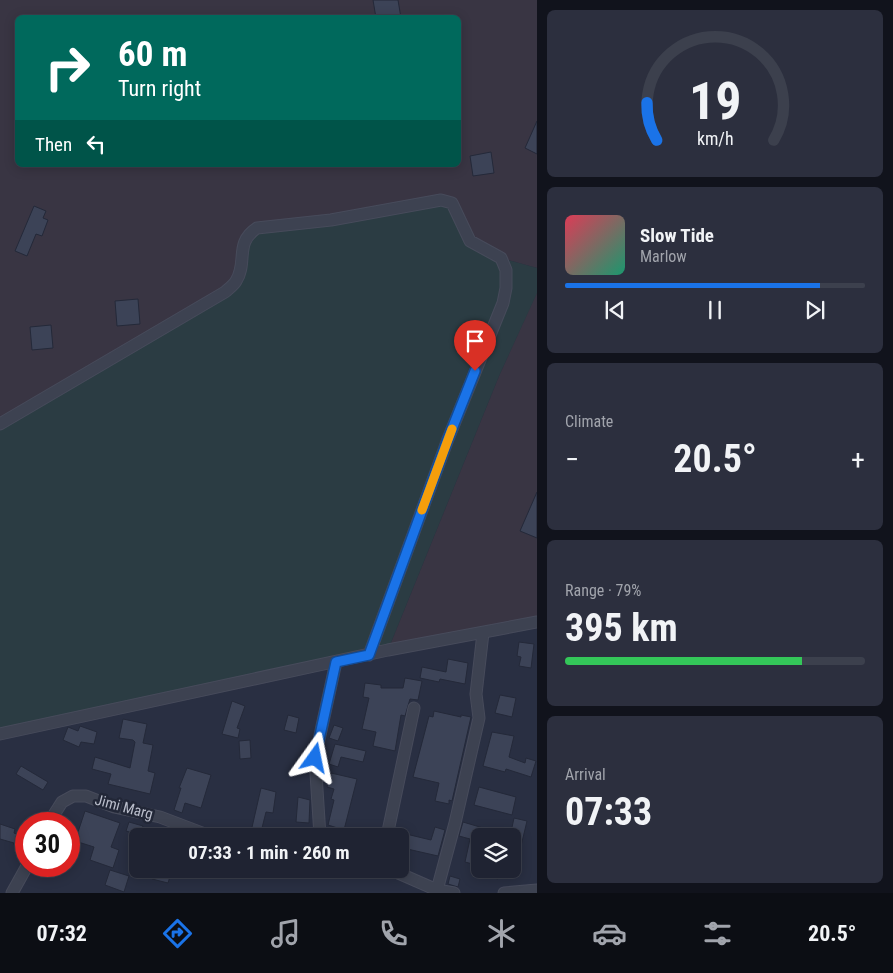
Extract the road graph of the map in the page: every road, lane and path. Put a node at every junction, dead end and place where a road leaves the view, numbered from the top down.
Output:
1 (0, 424) edge
2 (537, 622) edge
3 (483, 633) junction
4 (369, 655) junction
5 (336, 662) junction
6 (414, 708) dead end
7 (0, 734) edge
8 (56, 812) edge
9 (189, 828) edge
10 (319, 828) edge
11 (389, 828) edge
12 (21, 877) edge
13 (409, 878) edge
14 (437, 890) junction
15 (537, 890) edge
16 (12, 893) edge
17 (454, 893) edge
18 (504, 893) edge

1 - 4 street
2 - 3 street
3 - 4 street
3 - 14 street
4 - 5 street
5 - 7 street
5 - 10 street
6 - 11 street
8 - 9 street, Jimi Marg
12 - 16 street
13 - 14 street
14 - 17 street
15 - 18 street

